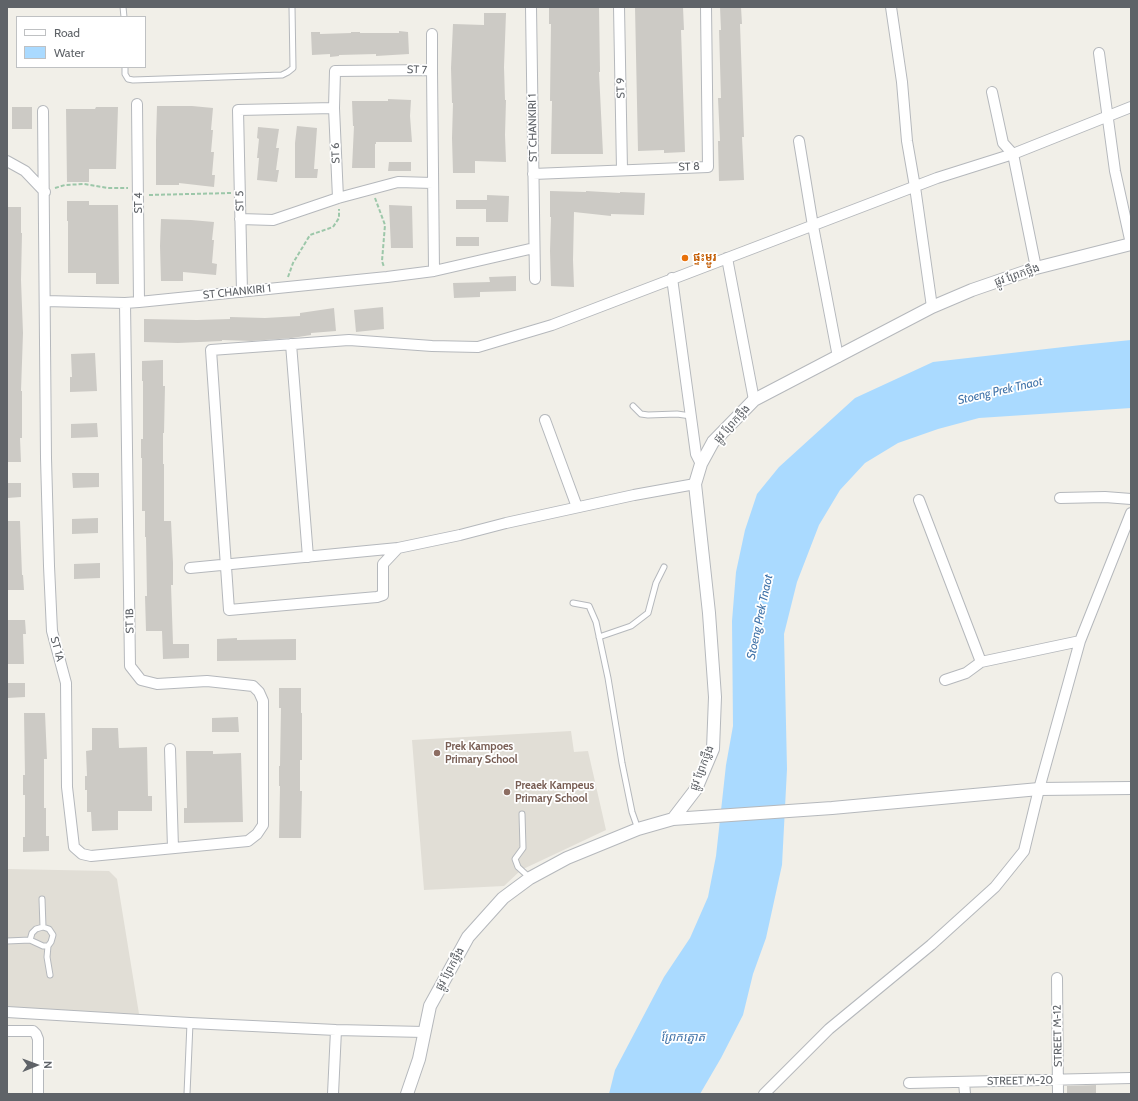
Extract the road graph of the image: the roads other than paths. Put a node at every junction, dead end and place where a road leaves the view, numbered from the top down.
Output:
1 (292, 7) edge
2 (531, 7) edge
3 (619, 7) edge
4 (706, 7) edge
5 (891, 7) edge
6 (432, 34) dead end
7 (1099, 53) dead end
8 (125, 68) edge
9 (432, 70) junction
10 (992, 92) dead end
11 (137, 104) dead end
12 (1131, 107) edge
13 (334, 108) junction
14 (44, 110) dead end
15 (1108, 116) junction
16 (799, 141) dead end
17 (1013, 154) junction
18 (7, 161) edge
19 (622, 170) junction
20 (533, 174) junction
21 (433, 183) junction
22 (915, 187) junction
23 (45, 192) junction
24 (338, 198) junction
25 (240, 219) junction
26 (813, 226) junction
27 (1131, 244) edge
28 (534, 248) junction
29 (727, 258) junction
30 (1036, 268) junction
31 (434, 271) junction
32 (672, 278) junction
33 (535, 279) dead end
34 (242, 292) junction
35 (45, 302) junction
36 (139, 302) junction
37 (124, 303) junction
38 (932, 307) junction
39 (291, 344) junction
40 (838, 357) junction
41 (754, 400) junction
42 (633, 406) dead end
43 (691, 416) junction
44 (545, 420) dead end
45 (701, 464) junction
46 (695, 484) junction
47 (1060, 498) dead end
48 (1131, 499) edge
49 (918, 500) dead end
50 (577, 507) junction
51 (1131, 513) edge
52 (398, 548) junction
53 (308, 558) junction
54 (226, 564) junction
55 (664, 567) dead end
56 (190, 568) dead end
57 (573, 603) dead end
58 (599, 637) junction
59 (1080, 642) junction
60 (981, 662) junction
61 (945, 680) dead end
62 (170, 749) dead end
63 (1131, 788) edge
64 (1039, 789) junction
65 (522, 814) dead end
66 (673, 818) junction
67 (263, 825) joint
68 (638, 829) junction
69 (173, 848) junction
70 (530, 878) junction
71 (42, 899) dead end
72 (43, 927) junction
73 (30, 940) junction
74 (7, 941) edge
75 (48, 946) junction
76 (50, 975) dead end
77 (1057, 978) dead end
78 (7, 1012) edge
79 (190, 1023) junction
80 (336, 1030) junction
81 (7, 1031) edge
82 (424, 1032) junction
83 (1131, 1078) edge
84 (1058, 1080) junction
85 (964, 1082) junction
86 (909, 1083) dead end
87 (38, 1094) edge
88 (187, 1094) edge
89 (333, 1094) edge
90 (407, 1094) edge
91 (764, 1094) edge
92 (965, 1094) edge
93 (1058, 1094) edge

1 - 8 lane
2 - 20 street, ST CHANKIRI 1
3 - 19 street, ST 9
4 - 19 street, ST 8
5 - 22 street
6 - 9 street
7 - 15 street
9 - 13 street, ST 7
9 - 21 street, ST 7
10 - 17 street
11 - 36 street, ST 4
12 - 15 street
13 - 24 street, ST 6
13 - 25 street, ST 5
14 - 23 street
15 - 17 street
15 - 27 street
16 - 26 street
17 - 22 street
17 - 30 street
18 - 23 street
19 - 20 street, ST 8
20 - 28 street, ST CHANKIRI 1
21 - 24 street
21 - 31 street, ST 7
22 - 26 street
22 - 38 street
23 - 35 street
24 - 25 street
25 - 34 street, ST 5
26 - 29 street
26 - 40 street
27 - 30 street, ផ្លូវ ព្រែកថ្លឹង
28 - 31 street, ST CHANKIRI 1
28 - 33 street, ST CHANKIRI 1
29 - 32 street
29 - 41 street
30 - 38 street, ផ្លូវ ព្រែកថ្លឹង
31 - 34 street, ST CHANKIRI 1
32 - 39 street
32 - 43 street
34 - 36 street, ST CHANKIRI 1
35 - 37 street, ST CHANKIRI 1
35 - 69 street, ST 1A
36 - 37 street, ST CHANKIRI 1
37 - 67 street, ST 1B
38 - 40 street, ផ្លូវ ព្រែកថ្លឹង
39 - 53 street
39 - 54 street
40 - 41 street, ផ្លូវ ព្រែកថ្លឹង
41 - 45 street, ផ្លូវ ព្រែកថ្លឹង
42 - 43 lane
43 - 45 street
44 - 50 street
45 - 46 street, ផ្លូវ ព្រែកថ្លឹង
46 - 50 street
46 - 66 street, ផ្លូវ ព្រែកថ្លឹង
47 - 48 street
49 - 60 street
50 - 52 street
51 - 59 street
52 - 53 street
52 - 54 street
53 - 54 street
54 - 56 street
55 - 58 lane
57 - 58 lane
58 - 68 lane
59 - 60 street
59 - 64 street
60 - 61 street
62 - 69 street
63 - 64 street, ផ្លូវ ព្រែកថ្លឹង
64 - 66 street, ផ្លូវ ព្រែកថ្លឹង
64 - 91 street
65 - 70 lane
66 - 68 street, ផ្លូវ ព្រែកថ្លឹង
67 - 69 street, ST 1A
68 - 70 street, ផ្លូវ ព្រែកថ្លឹង
70 - 82 street, ផ្លូវ ព្រែកថ្លឹង
71 - 72 lane
72 - 73 lane
72 - 75 lane
73 - 74 lane
73 - 75 lane
75 - 76 lane
77 - 84 street, STREET M-12
78 - 79 street
79 - 80 street
79 - 88 lane
80 - 82 street
80 - 89 street
81 - 87 street
82 - 90 street, ផ្លូវ ព្រែកថ្លឹង
83 - 84 street, STREET M-20
84 - 85 street, STREET M-20
84 - 93 street, STREET M-12
85 - 86 street, STREET M-20
85 - 92 street

